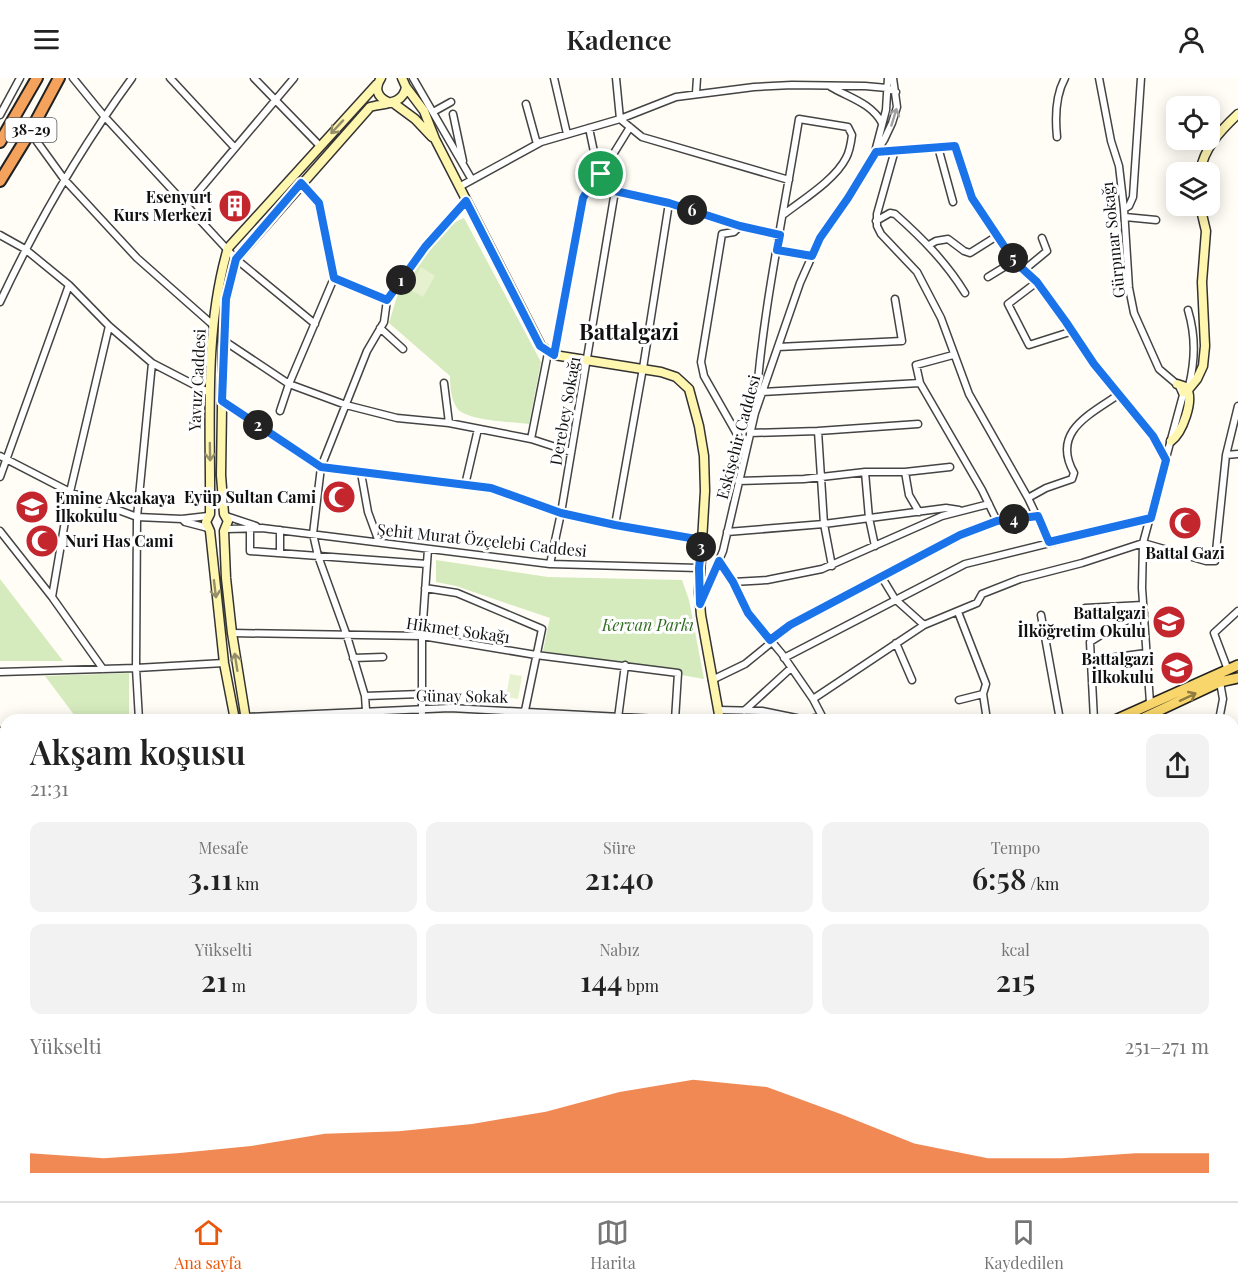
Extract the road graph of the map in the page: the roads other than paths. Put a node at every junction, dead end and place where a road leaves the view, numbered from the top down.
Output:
1 (20, 78) edge
2 (37, 78) edge
3 (59, 78) edge
4 (73, 78) edge
5 (132, 78) edge
6 (170, 78) edge
7 (254, 78) edge
8 (294, 78) edge
9 (554, 78) edge
10 (616, 78) edge
11 (697, 78) edge
12 (888, 78) edge
13 (894, 78) edge
14 (1065, 78) edge
15 (1099, 78) edge
16 (1142, 78) edge
17 (379, 81) edge
18 (407, 81) edge
19 (831, 87) junction
20 (887, 88) junction
21 (896, 92) junction
22 (696, 93) junction
23 (274, 100) junction
24 (390, 102) junction
25 (451, 102) dead end
26 (526, 104) dead end
27 (433, 112) junction
28 (453, 114) dead end
29 (1238, 114) edge
30 (0, 115) edge
31 (104, 116) junction
32 (620, 119) junction
33 (882, 123) junction
34 (630, 127) junction
35 (589, 128) junction
36 (30, 132) junction
37 (567, 134) junction
38 (1057, 137) dead end
39 (435, 139) junction
40 (0, 142) edge
41 (537, 144) junction
42 (320, 146) junction
43 (235, 147) junction
44 (938, 147) junction
45 (895, 150) junction
46 (876, 152) junction
47 (1202, 162) edge
48 (464, 168) junction
49 (601, 174) junction
50 (64, 178) junction
51 (472, 180) junction
52 (789, 180) junction
53 (0, 181) edge
54 (301, 183) junction
55 (459, 187) junction
56 (615, 191) junction
57 (466, 201) junction
58 (953, 202) dead end
59 (669, 203) junction
60 (187, 205) junction
61 (1125, 209) junction
62 (783, 215) junction
63 (1202, 216) edge
64 (1125, 217) junction
65 (1156, 219) dead end
66 (876, 221) junction
67 (740, 226) junction
68 (0, 235) edge
69 (780, 235) junction
70 (998, 236) junction
71 (1042, 238) dead end
72 (929, 245) junction
73 (228, 248) junction
74 (25, 249) junction
75 (777, 250) junction
76 (812, 256) junction
77 (236, 259) junction
78 (1014, 261) junction
79 (1024, 270) junction
80 (988, 277) dead end
81 (334, 278) junction
82 (1037, 282) junction
83 (69, 285) junction
84 (965, 293) dead end
85 (895, 299) dead end
86 (387, 300) junction
87 (0, 302) edge
88 (1188, 310) dead end
89 (315, 324) junction
90 (109, 326) junction
91 (214, 326) junction
92 (380, 328) junction
93 (1073, 331) junction
94 (224, 340) junction
95 (778, 347) junction
96 (404, 349) dead end
97 (551, 354) junction
98 (953, 355) junction
99 (587, 361) junction
100 (152, 363) junction
101 (643, 368) junction
102 (444, 383) dead end
103 (920, 383) junction
104 (289, 384) junction
105 (1183, 389) junction
106 (208, 392) junction
107 (762, 392) junction
108 (1118, 395) junction
109 (222, 401) junction
110 (346, 405) junction
111 (1238, 406) edge
112 (280, 411) dead end
113 (755, 413) junction
114 (449, 423) junction
115 (918, 424) dead end
116 (478, 429) junction
117 (818, 430) junction
118 (750, 433) junction
119 (531, 439) junction
120 (1171, 441) joint
121 (746, 450) junction
122 (571, 452) junction
123 (1238, 454) edge
124 (1226, 455) junction
125 (3, 457) edge
126 (1166, 460) junction
127 (321, 467) junction
128 (950, 467) dead end
129 (865, 472) junction
130 (905, 472) junction
131 (361, 473) junction
132 (0, 477) edge
133 (820, 477) junction
134 (738, 481) junction
135 (465, 485) junction
136 (70, 492) junction
137 (1028, 498) junction
138 (989, 504) junction
139 (961, 510) junction
140 (919, 512) junction
141 (561, 513) junction
142 (209, 515) junction
143 (225, 515) junction
144 (1038, 516) junction
145 (137, 517) junction
146 (869, 518) junction
147 (1151, 518) junction
148 (182, 519) junction
149 (997, 521) junction
150 (824, 524) junction
151 (615, 525) junction
152 (250, 528) junction
153 (262, 528) junction
154 (209, 529) junction
155 (225, 530) junction
156 (280, 530) junction
157 (0, 531) edge
158 (727, 532) junction
159 (313, 534) junction
160 (702, 540) junction
161 (379, 542) junction
162 (1049, 542) junction
163 (1143, 543) junction
164 (875, 546) junction
165 (428, 549) junction
166 (280, 553) junction
167 (318, 556) junction
168 (719, 561) junction
169 (427, 564) junction
170 (550, 564) junction
171 (832, 566) junction
172 (699, 568) junction
173 (881, 576) junction
174 (733, 582) junction
175 (425, 588) junction
176 (52, 597) junction
177 (895, 599) junction
178 (700, 604) junction
179 (1143, 605) junction
180 (1086, 608) dead end
181 (1238, 611) edge
182 (958, 612) junction
183 (1143, 613) junction
184 (1041, 615) dead end
185 (924, 626) junction
186 (232, 633) junction
187 (346, 636) junction
188 (422, 636) junction
189 (771, 641) junction
190 (896, 643) junction
191 (1146, 653) junction
192 (536, 655) junction
193 (383, 657) dead end
194 (353, 658) junction
195 (784, 658) junction
196 (1108, 658) dead end
197 (224, 663) junction
198 (625, 665) junction
199 (1238, 665) edge
200 (136, 668) junction
201 (791, 668) junction
202 (103, 669) junction
203 (1228, 670) junction
204 (0, 672) edge
205 (1238, 678) edge
206 (712, 680) junction
207 (912, 680) dead end
208 (1221, 682) junction
209 (421, 694) junction
210 (983, 694) junction
211 (365, 696) junction
212 (813, 699) junction
213 (959, 700) dead end
214 (1150, 703) junction
215 (421, 708) junction
216 (366, 710) junction
217 (523, 710) junction
218 (718, 710) junction
219 (744, 711) junction
220 (139, 714) edge
221 (234, 714) edge
222 (245, 714) edge
223 (313, 714) edge
224 (422, 714) edge
225 (523, 714) edge
226 (570, 714) edge
227 (619, 714) edge
228 (676, 714) edge
229 (719, 714) edge
230 (777, 714) edge
231 (821, 714) edge
232 (986, 714) edge
233 (1059, 714) edge
234 (1094, 714) edge
235 (1127, 714) edge
236 (1151, 714) edge
237 (1220, 714) edge

1 - 30 street
2 - 40 highway, 38-29
3 - 36 highway, 38-29
4 - 31 street
5 - 31 street
6 - 43 street
7 - 23 street
8 - 23 street
9 - 37 street
10 - 32 street
11 - 22 street
12 - 20 street, Eskişehir Caddesi
13 - 21 street, Eskişehir Caddesi
14 - 38 street
15 - 61 street, Gürpınar Sokağı
16 - 61 street
17 - 24 street
17 -> 42 street
18 - 24 street
18 - 27 street
18 - 39 street
19 - 20 street
19 - 22 street
19 - 33 street
20 - 21 street
20 - 33 street, Eskişehir Caddesi
46 -> 21 street, Eskişehir Caddesi
22 - 32 street
23 - 42 street
23 - 43 street
24 - 39 street
24 - 54 street
25 - 27 street
26 - 41 street
27 - 48 street
28 - 48 street
29 - 47 street
31 - 50 street
31 - 60 street
32 - 34 street
32 - 35 street
33 - 46 street, Eskişehir Caddesi
34 - 49 street
34 - 52 street
35 - 37 street
35 - 49 street
36 - 50 street
36 - 53 highway, 38-29
37 - 41 street
39 - 55 street
41 - 51 street
42 - 73 street
43 - 60 street
44 - 45 street
44 - 58 street
44 - 70 street
45 - 46 street
45 - 66 street
46 - 76 street, Eskişehir Caddesi
48 - 51 street
49 - 56 street
49 - 97 street
50 - 74 street
50 - 91 street
51 - 55 street
52 - 62 street
52 - 62 street
54 - 77 street
54 - 81 street
55 - 57 street
56 - 59 street
56 - 99 street, Derebey Sokağı
57 - 86 street
57 - 97 street
59 - 67 street
59 - 101 street
60 - 73 street
61 - 64 street, Gürpınar Sokağı
62 - 69 street
63 - 105 street
64 - 65 street
64 - 105 street, Gürpınar Sokağı
66 - 72 street
66 - 98 street
67 - 69 street
67 - 121 street
68 - 74 street
69 - 75 street
70 - 72 street
70 - 78 street
71 - 79 street
72 - 84 street
73 - 77 street
73 - 91 street, Yavuz Caddesi
74 - 83 street
74 - 87 street
75 - 76 street
75 - 113 street
76 - 95 street, Eskişehir Caddesi
77 - 89 street
77 - 94 street, Yavuz Caddesi
78 - 79 street
78 - 80 street
79 - 82 street
81 - 86 street
81 - 89 street
82 - 93 street
82 - 93 street
83 - 90 street
83 - 125 street
85 - 95 street
86 - 92 street
88 - 105 street
89 - 104 street
90 - 100 street
90 - 136 street
91 - 106 street, Yavuz Caddesi
92 - 96 street
92 - 110 street
93 - 108 street
94 - 104 street
94 - 109 street, Yavuz Caddesi
95 - 107 street, Eskişehir Caddesi
97 - 99 street
97 - 119 street
98 - 103 street
98 - 137 street
99 - 101 street
99 - 122 street, Derebey Sokağı
100 - 106 street
100 - 145 street
101 - 151 street
101 - 160 street
102 - 114 street
103 - 107 street
103 - 138 street
104 - 110 street
104 - 112 street
105 - 120 street
106 -> 142 street, Yavuz Caddesi
107 - 113 street, Eskişehir Caddesi
108 - 126 street
108 - 137 street
109 - 127 street
109 - 143 street, Yavuz Caddesi
110 - 114 street
110 - 127 street
111 - 124 street
113 - 118 street, Eskişehir Caddesi
114 - 116 street
115 - 117 street
116 - 119 street
116 - 135 street
117 - 118 street
117 - 133 street
118 - 121 street, Eskişehir Caddesi
119 - 122 street
120 - 126 street
121 - 134 street, Eskişehir Caddesi
122 - 141 street, Derebey Sokağı
123 - 124 street
124 - 163 street
125 - 132 street
125 - 136 street
126 - 147 street
127 - 131 street
127 - 159 street
128 - 130 street
129 - 130 street
129 - 133 street
129 - 146 street
130 - 140 street
131 - 135 street
131 - 161 street
133 - 134 street
133 - 150 street
134 - 158 street, Eskişehir Caddesi
135 - 141 street
136 - 145 street
136 - 176 street
137 - 144 street
138 - 139 street
138 - 149 street
139 - 140 street
139 - 164 street
140 - 146 street
141 - 151 street
141 - 170 street, Derebey Sokağı
142 - 143 street
142 - 148 street
142 - 154 street
143 - 153 street, Şehit Murat Özçelebi Caddesi
143 - 155 street
144 - 149 street
144 - 162 street
145 - 148 street
145 - 200 street
146 - 150 street
146 - 164 street
147 - 162 street
147 - 163 street
148 - 154 street
149 - 173 street
150 - 158 street
150 - 171 street
151 - 160 street
152 - 153 street, Şehit Murat Özçelebi Caddesi
152 - 155 street, Şehit Murat Özçelebi Caddesi
152 - 166 street
153 - 156 street, Şehit Murat Özçelebi Caddesi
154 - 155 street
154 -> 197 street
155 - 186 street
156 - 159 street, Şehit Murat Özçelebi Caddesi
156 - 166 street
157 - 176 street
158 - 168 street, Eskişehir Caddesi
159 - 161 street, Şehit Murat Özçelebi Caddesi
159 - 167 street
160 - 172 street
161 - 165 street, Şehit Murat Özçelebi Caddesi
162 - 177 street
163 - 179 street
163 - 182 street
164 - 171 street
165 - 169 street
165 - 170 street, Şehit Murat Özçelebi Caddesi
166 - 167 street
167 - 169 street
167 - 187 street
168 - 174 street
168 - 178 street, Eskişehir Caddesi
169 - 175 street
170 - 172 street, Şehit Murat Özçelebi Caddesi
171 - 174 street
172 - 178 street
173 - 177 street
173 - 189 street
174 - 189 street
175 - 188 street
175 - 192 street
176 - 202 street
177 - 185 street
177 - 195 street
178 - 206 street
179 - 180 street
179 - 183 street
181 - 203 street
182 - 185 street
182 - 210 street
183 - 191 street
183 - 234 street
184 - 233 street
185 - 190 street
186 - 187 street, Hikmet Sokağı
222 -> 186 street
187 - 188 street, Hikmet Sokağı
187 - 194 street
188 - 192 street, Hikmet Sokağı
188 - 209 street
189 - 195 street
189 - 206 street
190 - 207 street
190 - 212 street
191 - 196 street
191 - 214 street
192 - 198 street, Hikmet Sokağı
192 - 217 street
193 - 194 street
194 - 211 street
195 - 201 street
197 - 200 street
197 - 221 street
198 - 227 street
198 - 228 street, Hikmet Sokağı
199 - 203 main road
200 - 202 street
200 - 220 street
201 - 212 street
201 - 219 street
202 - 204 street
203 - 214 main road
205 - 208 main road
206 - 218 street
236 -> 208 main road
208 - 237 street
209 - 211 street
209 - 215 street
210 - 213 street
210 - 232 street
211 - 216 street
212 - 231 street
214 - 235 main road
215 - 216 street, Günay Sokak
215 - 217 street, Günay Sokak
215 - 224 street
216 - 223 street, Günay Sokak
217 - 225 street
217 - 226 street, Günay Sokak
218 - 219 street
218 - 229 street
219 - 230 street

